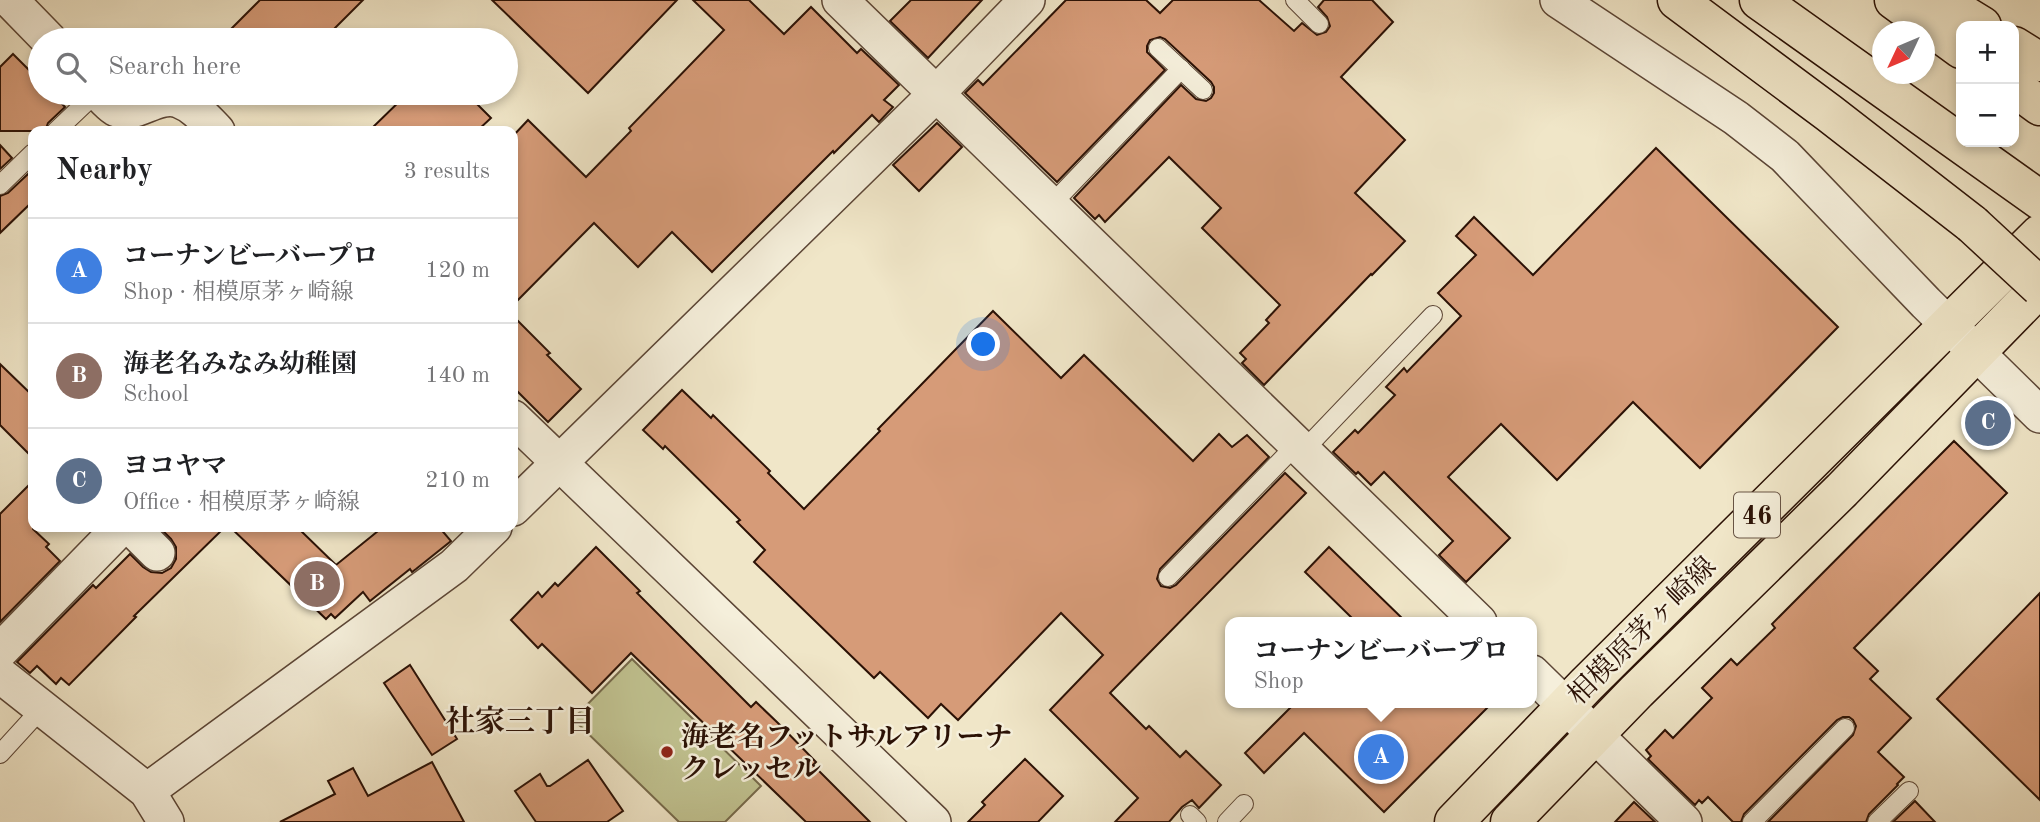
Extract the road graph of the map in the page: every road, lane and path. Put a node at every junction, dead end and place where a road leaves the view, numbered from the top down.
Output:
1 (10, 0) edge
2 (840, 0) edge
3 (1027, 0) edge
4 (1558, 0) edge
5 (1677, 0) edge
6 (1759, 0) edge
7 (1894, 0) edge
8 (1940, 0) edge
9 (1299, 1) edge
10 (1974, 21) edge
11 (1319, 24) dead end
12 (37, 28) edge
13 (1956, 45) edge
14 (1158, 48) dead end
15 (2019, 49) edge
16 (2040, 62) edge
17 (1181, 69) junction
18 (1203, 90) dead end
19 (2019, 91) edge
20 (936, 94) junction
21 (94, 105) edge
22 (118, 105) edge
23 (145, 105) edge
24 (189, 105) edge
25 (2040, 106) edge
26 (63, 126) edge
27 (212, 126) edge
28 (28, 158) edge
29 (0, 185) edge
30 (2031, 194) edge
31 (1050, 206) junction
32 (1972, 224) junction
33 (2040, 234) edge
34 (2040, 278) edge
35 (2040, 287) edge
36 (1433, 315) dead end
37 (1949, 325) junction
38 (1976, 352) junction
39 (2040, 415) edge
40 (518, 423) edge
41 (1299, 448) junction
42 (559, 463) junction
43 (518, 503) edge
44 (116, 532) edge
45 (136, 532) edge
46 (489, 532) edge
47 (157, 553) dead end
48 (1168, 577) dead end
49 (1474, 617) edge
50 (0, 651) edge
51 (0, 675) edge
52 (1537, 679) edge
53 (1566, 706) junction
54 (42, 708) junction
55 (1845, 727) dead end
56 (1595, 735) junction
57 (0, 754) edge
58 (147, 791) junction
59 (1909, 791) dead end
60 (1244, 804) dead end
61 (166, 822) edge
62 (933, 822) edge
63 (1227, 822) edge
64 (1454, 822) edge
65 (1510, 822) edge
66 (1684, 822) edge
67 (1752, 822) edge
68 (1877, 822) edge

1 - 12 street
2 - 20 street
3 - 20 street
4 - 37 street
5 - 32 main road
6 - 30 main road
7 - 13 main road
8 - 10 main road
9 - 11 lane
14 - 17 lane
15 - 16 main road
17 - 18 lane
17 - 31 lane
19 - 25 main road
20 - 31 street
20 - 42 street
21 - 26 lane
22 - 23 street
24 - 27 street
28 - 29 lane
31 - 41 street
32 - 34 main road, bridge
32 - 35 main road, bridge
33 - 37 main road, 相模原茅ヶ崎線 / 46
35 - 38 main road, 相模原茅ヶ崎線 / 46
36 - 41 lane
37 - 38 street
37 - 53 main road, 相模原茅ヶ崎線 / 46
38 - 39 street
38 - 56 main road, 相模原茅ヶ崎線 / 46
40 - 42 street
41 - 48 lane
41 - 49 street
42 - 43 street
42 - 62 street
44 - 50 street
45 - 47 street
46 - 58 street
51 - 54 street
52 - 53 street
53 - 56 street
53 - 64 main road, 相模原茅ヶ崎線 / 46
54 - 57 lane
54 - 58 street
55 - 67 lane
56 - 65 main road, 相模原茅ヶ崎線 / 46
56 - 66 street
58 - 61 street
59 - 68 lane
60 - 63 lane

